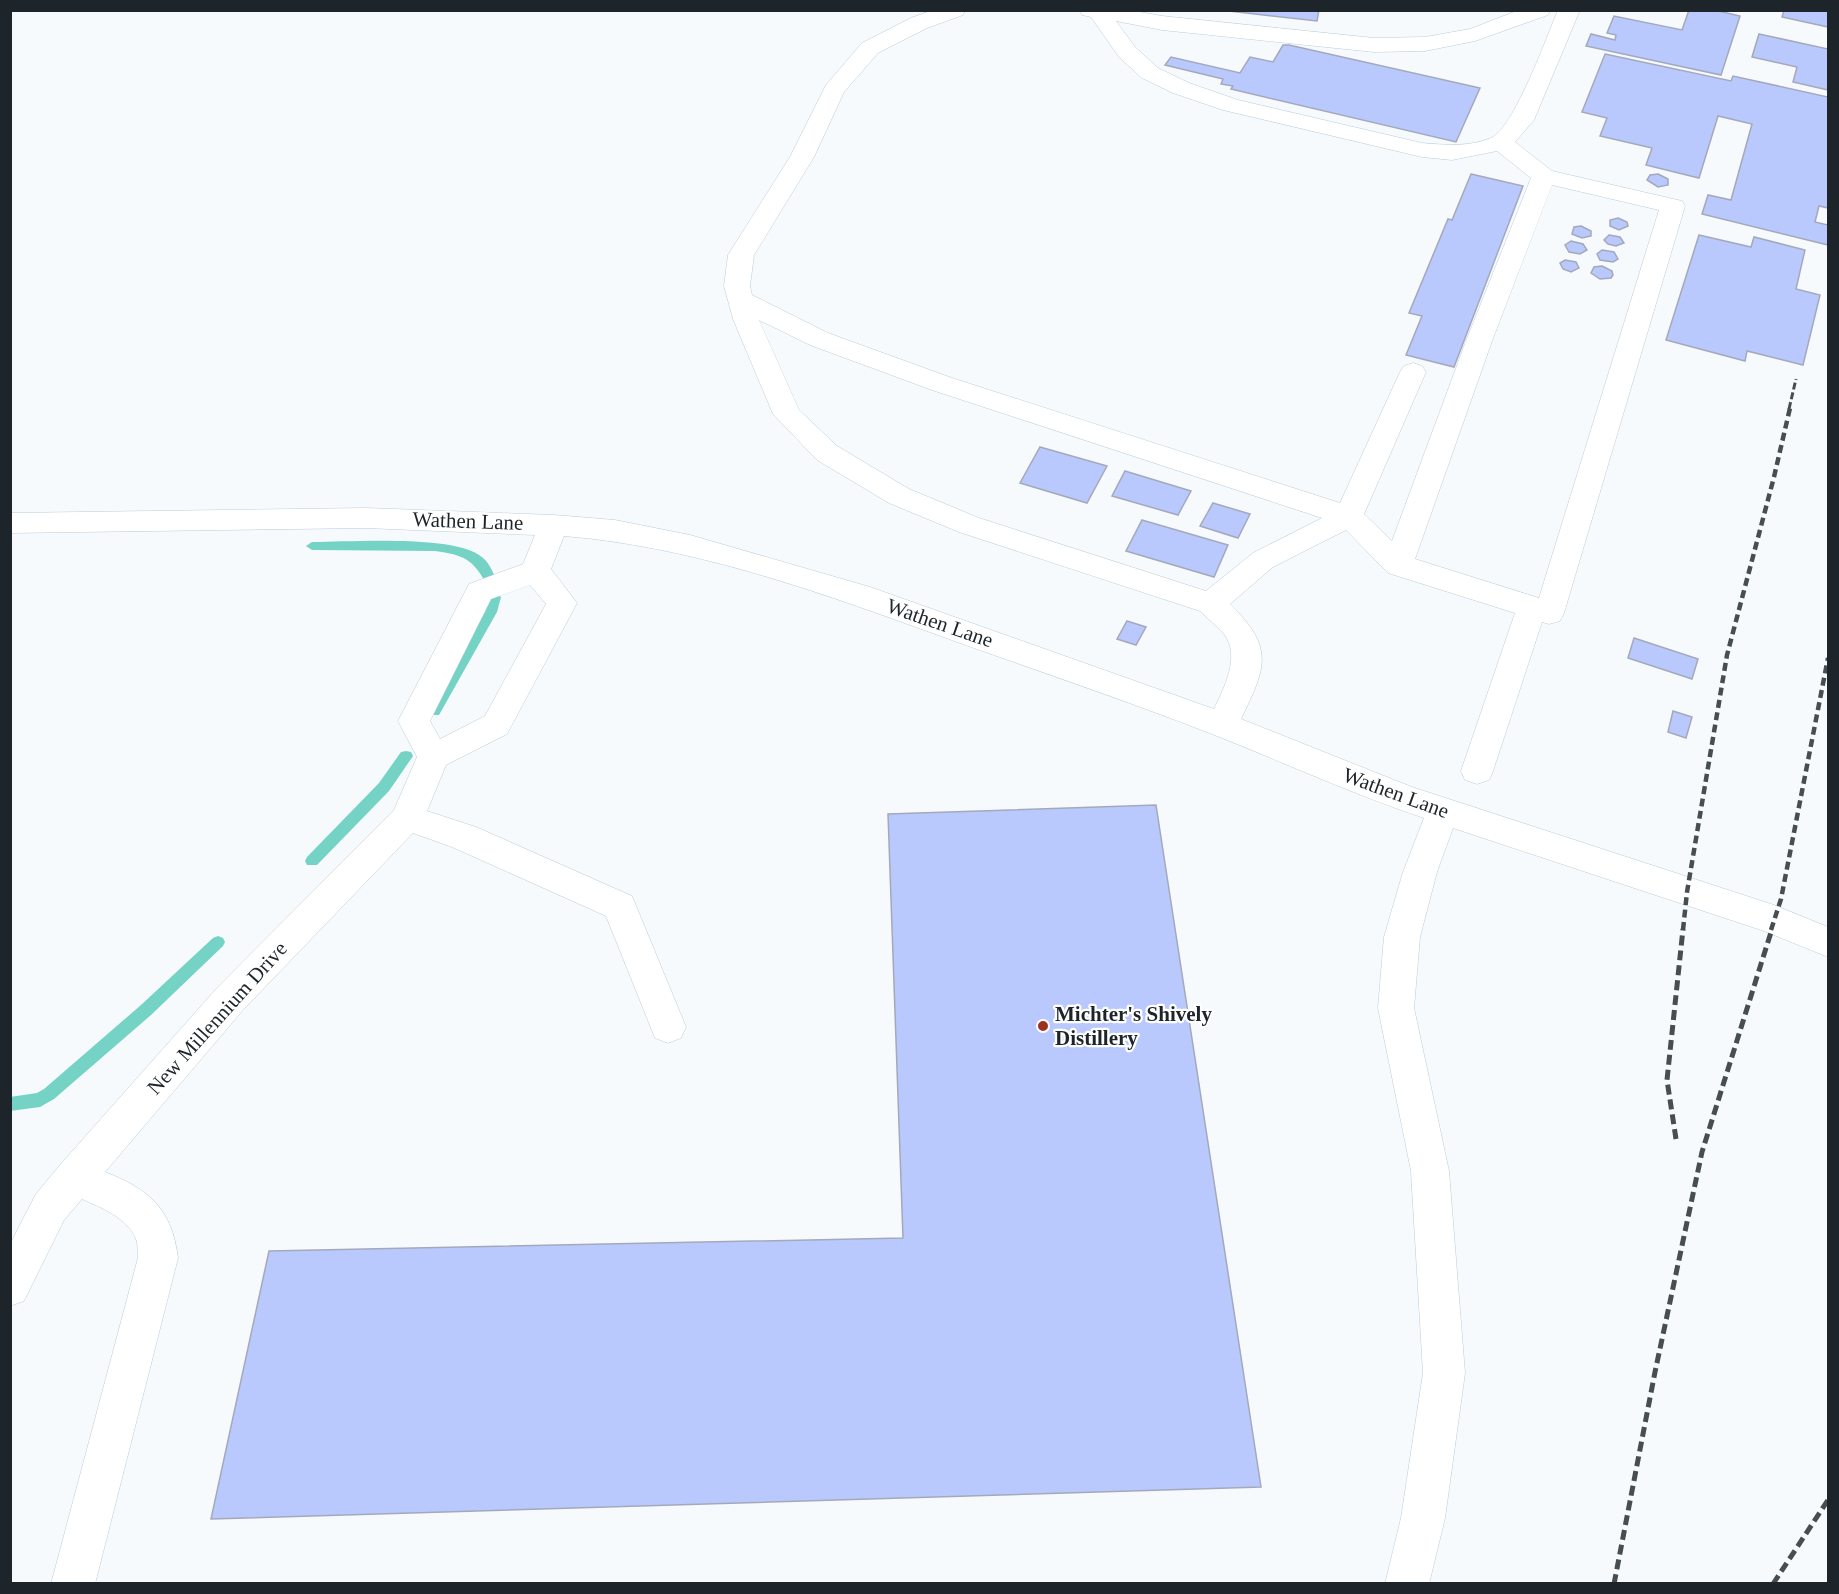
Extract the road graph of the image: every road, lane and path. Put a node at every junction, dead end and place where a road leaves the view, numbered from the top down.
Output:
1 (955, 10) edge
2 (1540, 10) edge
3 (1569, 10) edge
4 (1095, 11) edge
5 (1501, 143) junction
6 (1544, 176) junction
7 (741, 300) junction
8 (1413, 372) dead end
9 (1349, 516) junction
10 (10, 523) edge
11 (554, 525) junction
12 (1398, 565) junction
13 (535, 571) junction
14 (1210, 603) junction
15 (1532, 607) junction
16 (1222, 725) junction
17 (433, 758) junction
18 (1478, 771) dead end
19 (1443, 811) junction
20 (407, 818) junction
21 (1828, 942) edge
22 (668, 1027) dead end
23 (74, 1178) junction
24 (10, 1287) edge
25 (74, 1584) edge
26 (1407, 1584) edge

1 - 7 street
2 - 4 street
3 - 5 street
4 - 5 street
5 - 6 street
6 - 12 street
6 - 15 street
7 - 9 street
7 - 14 street
8 - 9 street
9 - 12 street
9 - 14 street
10 - 11 street, Wathen Lane
11 - 13 street
11 - 16 street, Wathen Lane
12 - 15 street
13 - 17 street
13 - 17 street
14 - 16 street
15 - 18 street
16 - 19 street, Wathen Lane
17 - 20 street, New Millennium Drive
19 - 21 street, Wathen Lane
19 - 26 street
20 - 22 street
20 - 23 street, New Millennium Drive
23 - 24 street, New Millennium Drive
23 - 25 street

